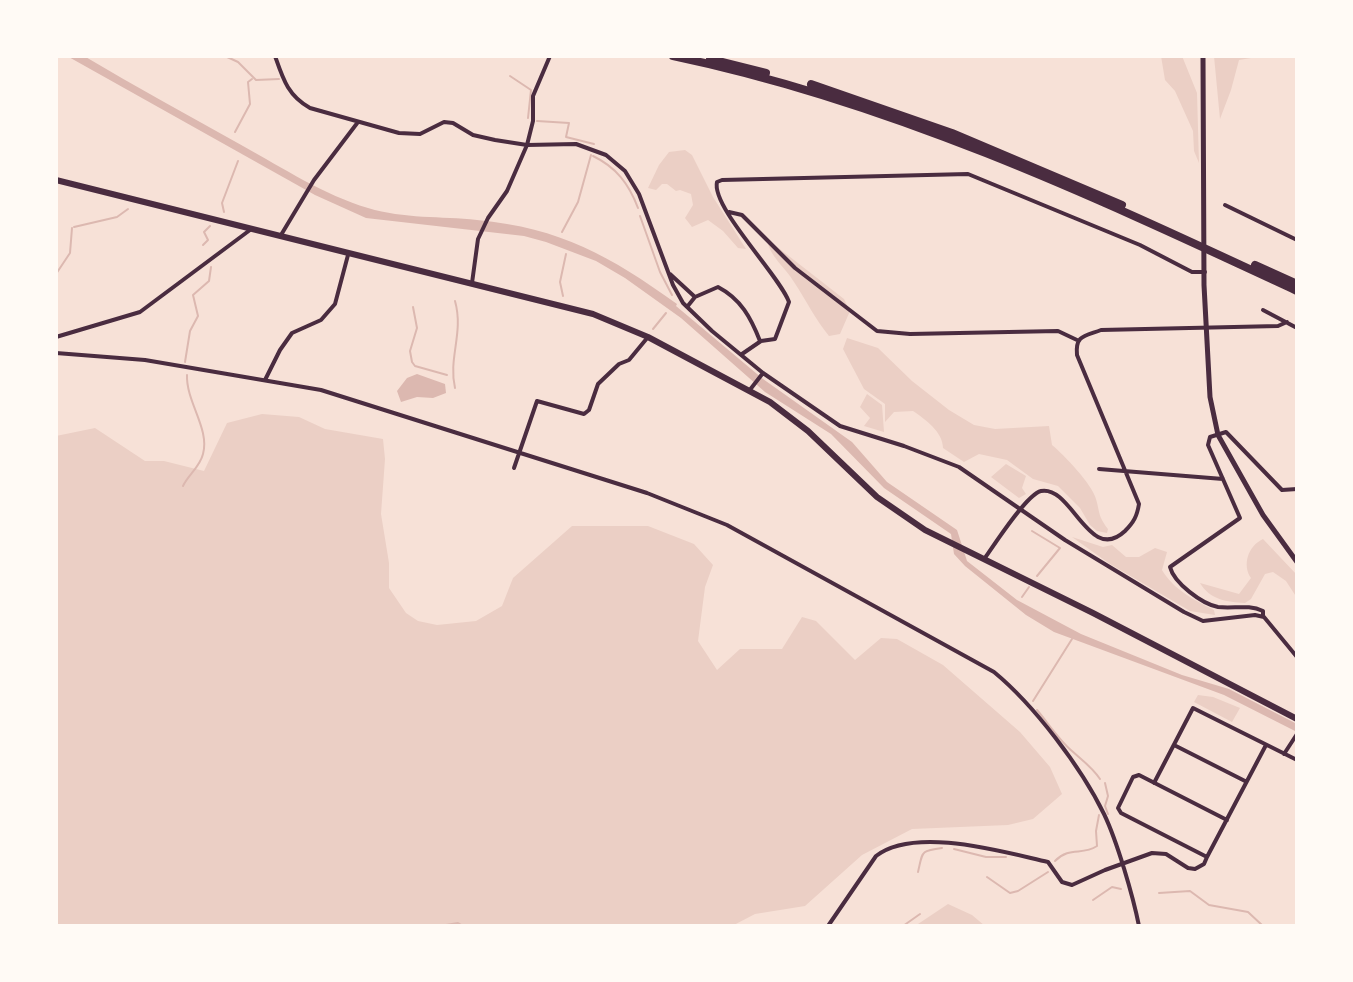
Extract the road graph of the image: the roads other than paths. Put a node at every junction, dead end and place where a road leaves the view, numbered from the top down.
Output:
1 (275, 56) edge
2 (550, 56) edge
3 (673, 56) edge
4 (697, 56) edge
5 (1203, 56) edge
6 (358, 122) junction
7 (527, 145) junction
8 (56, 180) edge
9 (1225, 205) dead end
10 (729, 212) junction
11 (251, 229) junction
12 (281, 236) junction
13 (1297, 240) edge
14 (348, 255) junction
15 (1205, 272) junction
16 (668, 273) junction
17 (472, 283) junction
18 (1297, 284) edge
19 (1297, 291) edge
20 (695, 297) junction
21 (687, 307) junction
22 (1263, 310) dead end
23 (1287, 322) junction
24 (1206, 328) junction
25 (1297, 328) edge
26 (56, 337) edge
27 (648, 337) junction
28 (1078, 340) junction
29 (761, 341) junction
30 (56, 353) edge
31 (742, 354) junction
32 (762, 374) junction
33 (265, 380) junction
34 (752, 388) junction
35 (1218, 435) junction
36 (518, 453) junction
37 (514, 468) dead end
38 (1099, 469) dead end
39 (1127, 470) junction
40 (1223, 479) junction
41 (1297, 489) edge
42 (1022, 509) junction
43 (985, 558) junction
44 (1297, 562) edge
45 (1264, 617) junction
46 (1297, 657) edge
47 (1297, 719) edge
48 (1297, 734) edge
49 (1174, 745) junction
50 (1266, 745) junction
51 (1284, 754) junction
52 (1297, 760) edge
53 (1245, 781) junction
54 (1154, 783) junction
55 (1227, 820) junction
56 (1207, 857) junction
57 (1121, 866) junction
58 (828, 926) edge
59 (1139, 926) edge

1 - 6 street
2 - 7 street
3 - 19 highway
4 - 18 highway
5 - 15 street
6 - 7 street
6 - 12 street
7 - 16 street
7 - 17 street
8 - 11 main road
9 - 13 street
10 - 15 street
10 - 28 street
10 - 29 street
11 - 12 main road
11 - 26 street
12 - 14 main road
14 - 17 main road
14 - 33 street
15 - 24 street
16 - 20 street
16 - 21 street
17 - 27 main road
20 - 21 street
20 - 29 street
21 - 31 street
22 - 23 street
23 - 24 street
23 - 25 street
24 - 28 street
24 - 35 street
27 - 34 main road
27 - 36 street
28 - 39 street
29 - 31 street
30 - 33 street
31 - 32 street
32 - 34 street
32 - 42 street
33 - 36 street
34 - 43 main road
35 - 40 street
35 - 41 street
35 - 44 street
36 - 37 street
36 - 57 street
38 - 39 street
39 - 40 street
39 - 42 street
40 - 45 street
42 - 43 street
42 - 45 street
43 - 47 main road
45 - 46 street
48 - 51 street
49 - 50 street
49 - 53 street
49 - 54 street
50 - 51 street
50 - 53 street
51 - 52 street
53 - 55 street
54 - 55 street
54 - 56 street
55 - 56 street
56 - 57 street
57 - 58 street
57 - 59 street

